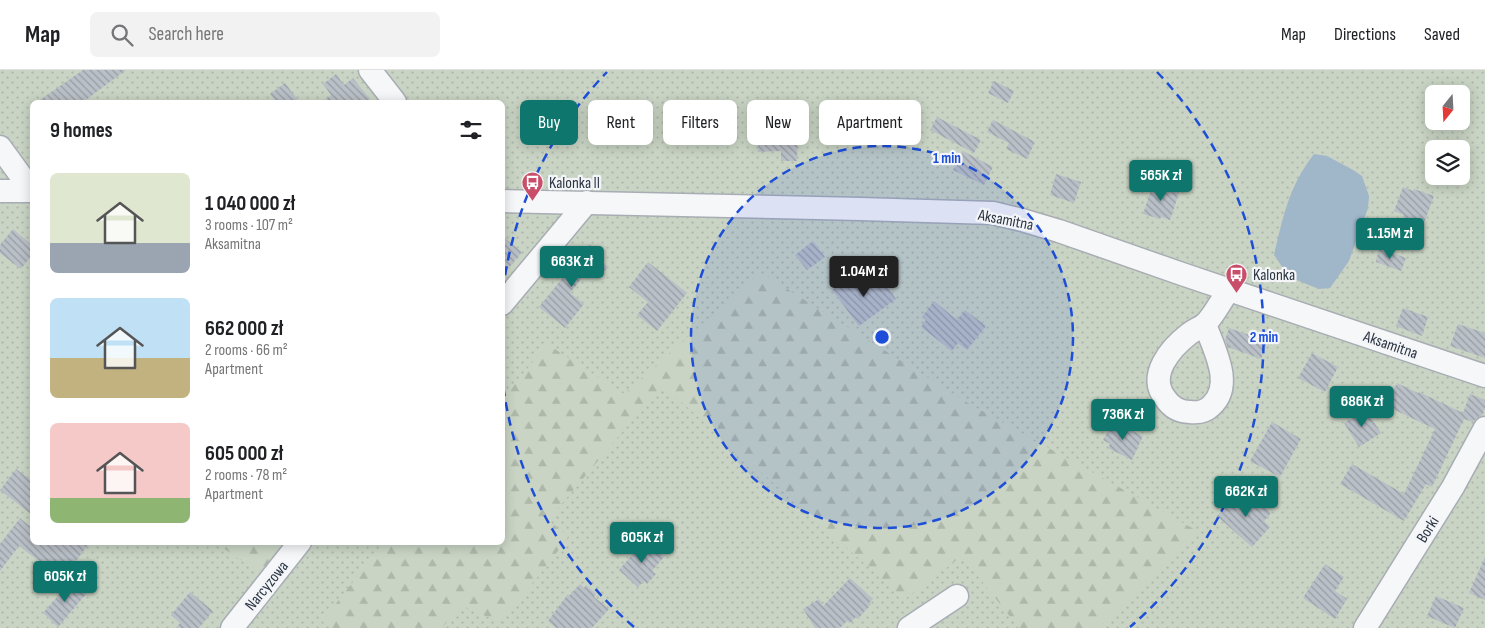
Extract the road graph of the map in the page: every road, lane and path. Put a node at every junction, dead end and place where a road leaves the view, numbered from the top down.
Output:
1 (370, 70) edge
2 (393, 100) edge
3 (0, 147) edge
4 (30, 188) edge
5 (0, 191) edge
6 (30, 191) edge
7 (505, 201) edge
8 (587, 202) junction
9 (1229, 290) junction
10 (505, 300) edge
11 (1205, 324) dead end
12 (1485, 376) edge
13 (1485, 428) edge
14 (298, 545) edge
15 (957, 596) dead end
16 (232, 628) edge
17 (909, 628) edge
18 (1365, 628) edge

1 - 2 street
3 - 4 street
5 - 6 street
7 - 8 street, Aksamitna
8 - 9 street, Aksamitna
8 - 10 street
9 - 11 street
9 - 12 street, Aksamitna
13 - 18 street, Borki
14 - 16 street, Narcyzowa
15 - 17 street

